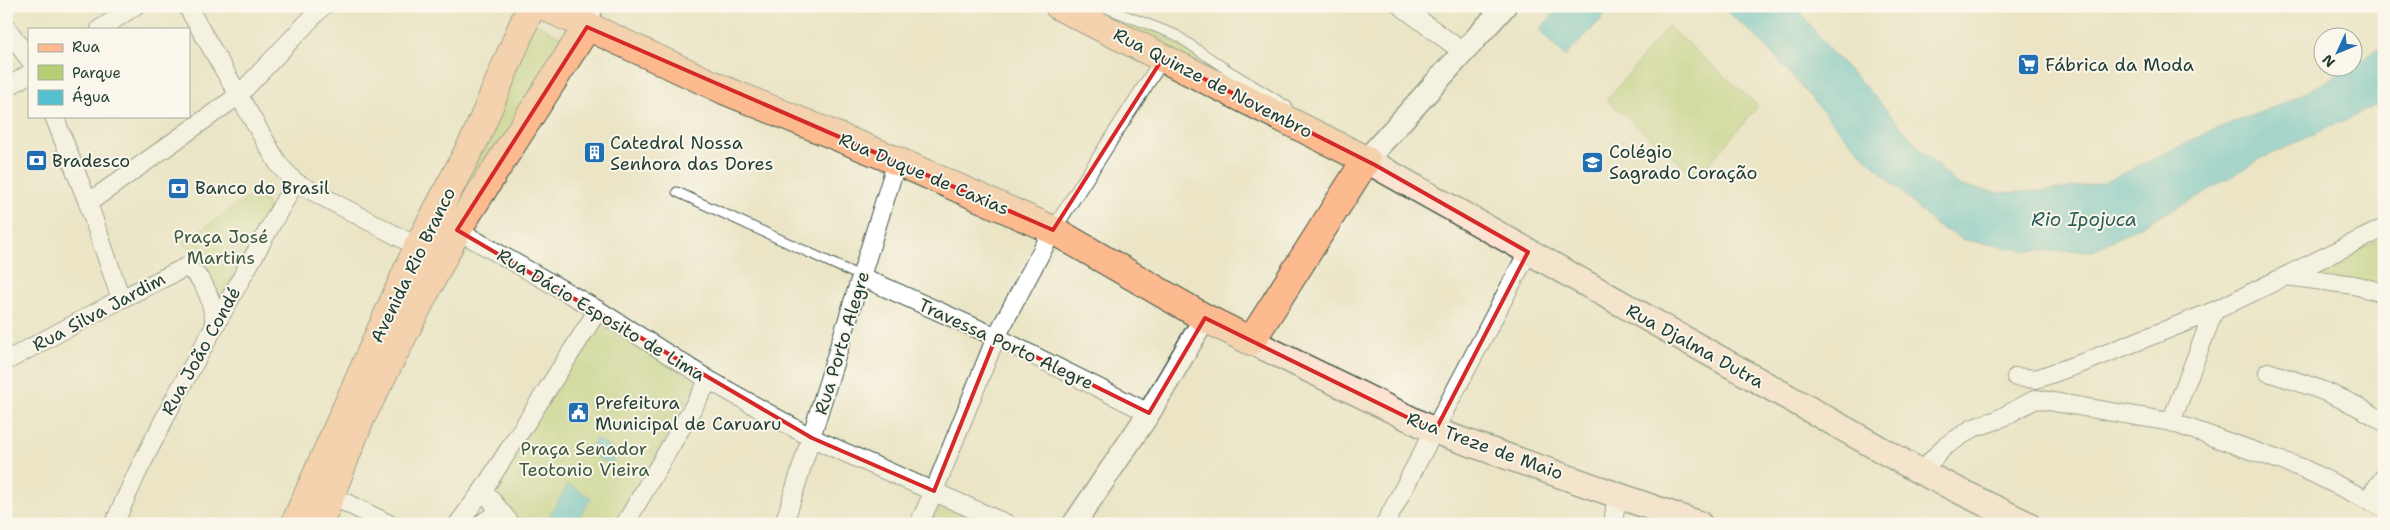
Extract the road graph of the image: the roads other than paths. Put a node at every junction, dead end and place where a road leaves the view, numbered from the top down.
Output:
1 (135, 6) edge
2 (187, 6) edge
3 (323, 6) edge
4 (531, 6) edge
5 (544, 6) edge
6 (1059, 6) edge
7 (1101, 6) edge
8 (1401, 6) edge
9 (1505, 6) edge
10 (592, 17) edge
11 (6, 27) edge
12 (102, 28) edge
13 (1463, 52) junction
14 (28, 58) edge
15 (1163, 58) junction
16 (28, 75) edge
17 (6, 88) edge
18 (239, 95) junction
19 (1298, 111) dead end
20 (55, 118) edge
21 (1368, 153) junction
22 (897, 161) junction
23 (295, 182) junction
24 (677, 192) dead end
25 (88, 203) junction
26 (2384, 228) edge
27 (457, 230) junction
28 (1053, 230) junction
29 (418, 247) junction
30 (1528, 252) junction
31 (2286, 276) junction
32 (862, 277) junction
33 (2384, 293) edge
34 (121, 299) junction
35 (598, 310) junction
36 (2214, 311) junction
37 (1205, 318) junction
38 (215, 325) junction
39 (996, 337) junction
40 (1251, 341) junction
41 (6, 361) edge
42 (2268, 372) dead end
43 (2016, 378) dead end
44 (709, 380) junction
45 (1149, 413) junction
46 (2171, 422) junction
47 (2384, 422) edge
48 (1435, 431) junction
49 (812, 438) junction
50 (1921, 472) junction
51 (2384, 477) edge
52 (482, 490) junction
53 (934, 491) junction
54 (330, 494) junction
55 (1617, 494) junction
56 (2368, 499) junction
57 (2384, 508) edge
58 (506, 518) edge
59 (114, 524) edge
60 (295, 524) edge
61 (319, 524) edge
62 (389, 524) edge
63 (458, 524) edge
64 (481, 524) edge
65 (625, 524) edge
66 (784, 524) edge
67 (919, 524) edge
68 (1007, 524) edge
69 (1074, 524) edge
70 (1385, 524) edge
71 (1613, 524) edge
72 (1699, 524) edge
73 (2028, 524) edge

1 - 12 street
2 - 18 street
3 - 18 street
4 - 29 main road, Avenida Rio Branco
5 - 10 main road, Rua Duque de Caxias
6 - 15 main road, Rua Quinze de Novembro
7 - 19 lane
8 - 13 street
9 - 13 street
10 - 22 main road, Rua Duque de Caxias
10 - 27 main road, Avenida Rio Branco
11 - 14 street
13 - 21 street
15 - 21 main road, Rua Quinze de Novembro
15 - 28 street
16 - 17 street
18 - 23 street
18 - 25 street
20 - 25 street
21 - 30 main road, Rua Djalma Dutra
21 - 40 main road
22 - 28 main road, Rua Duque de Caxias
22 - 32 street, Rua Porto Alegre
23 - 29 street
23 - 38 street, Rua João Condé
24 - 32 lane
25 - 34 street
26 - 31 street
27 - 29 street
27 - 35 street, Rua Dácio Esposito de Lima
27 - 54 main road, Avenida Rio Branco
28 - 37 main road, Rua Duque de Caxias
28 - 39 street
29 - 60 main road, Avenida Rio Branco
30 - 48 street
30 - 50 main road, Rua Djalma Dutra
31 - 33 street
31 - 36 street
32 - 39 street, Travessa Porto Alegre
32 - 49 street, Rua Porto Alegre
34 - 38 street, Rua Silva Jardim
34 - 41 street, Rua Silva Jardim
35 - 44 street, Rua Dácio Esposito de Lima
35 - 52 street
36 - 43 street
36 - 46 street
37 - 40 main road, Rua Duque de Caxias
37 - 45 street
38 - 59 street, Rua João Condé
39 - 45 street, Travessa Porto Alegre
39 - 53 street
40 - 48 main road, Rua Treze de Maio
42 - 47 street
44 - 49 street, Rua Dácio Esposito de Lima
44 - 65 street
45 - 69 street
46 - 50 street
46 - 56 street
48 - 55 main road, Rua Treze de Maio
48 - 70 street
49 - 53 street, Rua Dácio Esposito de Lima
49 - 66 street, Rua Porto Alegre
50 - 73 main road, Rua Djalma Dutra
51 - 56 street
52 - 58 street
52 - 63 street
53 - 67 street
53 - 68 street, Rua Dácio Esposito de Lima
54 - 61 main road, Avenida Rio Branco
54 - 62 street
55 - 71 street
55 - 72 main road, Rua Treze de Maio
56 - 57 street
58 - 64 street

